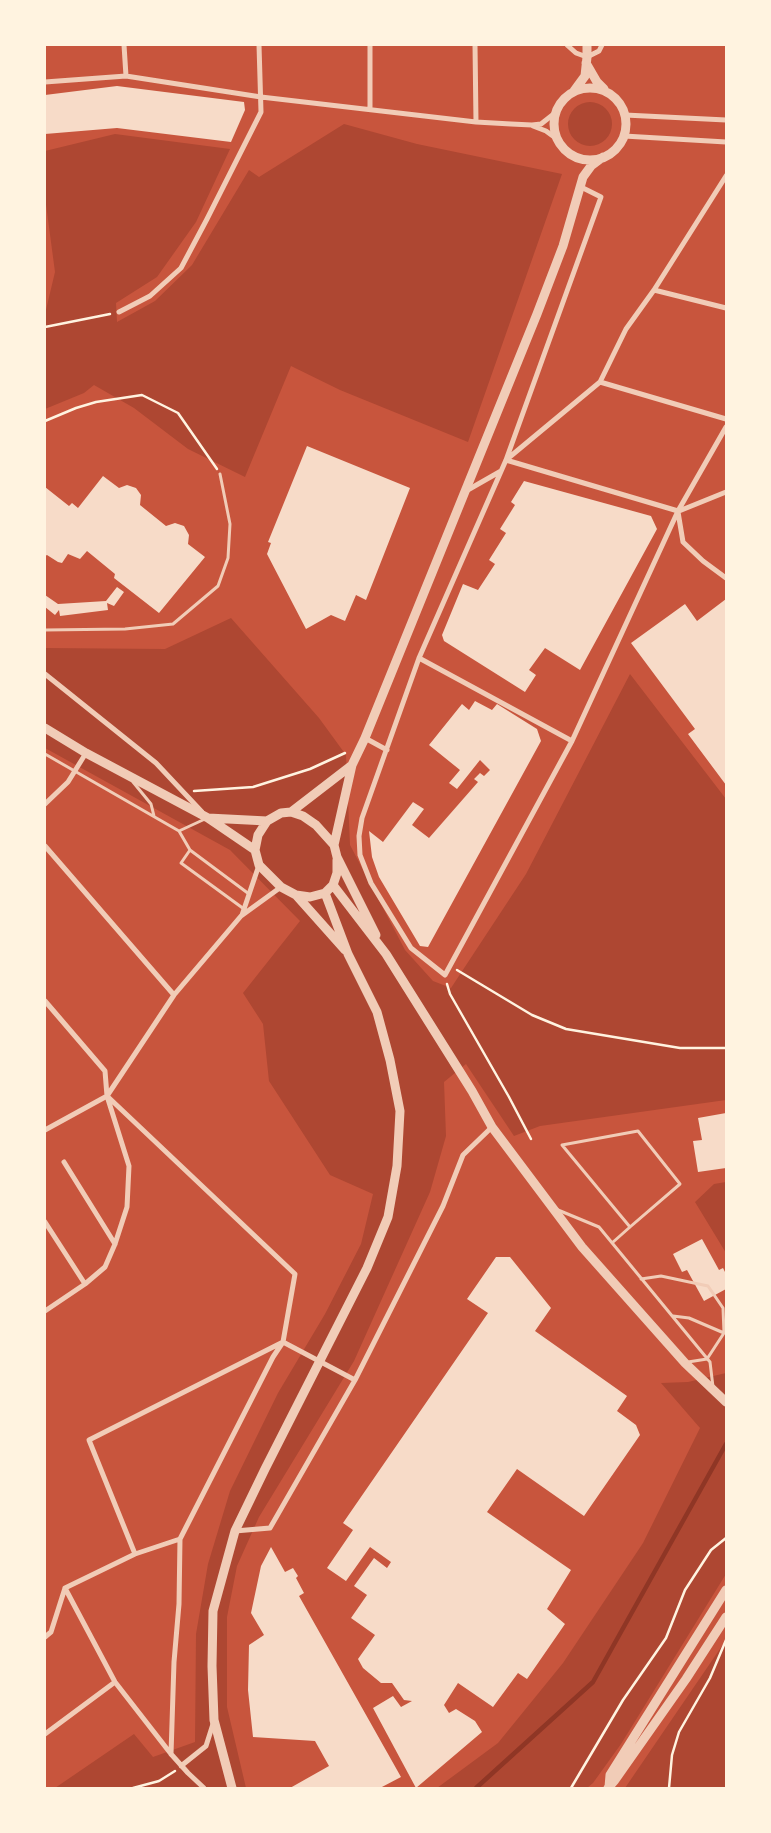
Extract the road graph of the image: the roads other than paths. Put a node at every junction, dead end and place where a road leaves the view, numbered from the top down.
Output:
1 (124, 45) edge
2 (259, 45) edge
3 (370, 45) edge
4 (475, 45) edge
5 (567, 45) edge
6 (587, 45) edge
7 (602, 45) edge
8 (587, 60) junction
9 (126, 76) junction
10 (45, 82) edge
11 (573, 91) junction
12 (608, 92) junction
13 (260, 97) junction
14 (370, 109) junction
15 (555, 114) junction
16 (625, 116) junction
17 (726, 120) edge
18 (476, 122) junction
19 (532, 125) junction
20 (624, 136) junction
21 (557, 139) junction
22 (726, 142) edge
23 (568, 152) junction
24 (603, 157) junction
25 (726, 176) edge
26 (581, 187) junction
27 (654, 290) junction
28 (726, 308) edge
29 (119, 312) road end
30 (600, 382) junction
31 (726, 418) edge
32 (726, 427) edge
33 (506, 460) junction
34 (501, 471) junction
35 (220, 474) road end
36 (466, 491) junction
37 (726, 492) edge
38 (678, 511) junction
39 (726, 578) edge
40 (45, 630) edge
41 (419, 658) junction
42 (45, 674) edge
43 (45, 728) edge
44 (364, 741) junction
45 (572, 741) junction
46 (386, 750) junction
47 (86, 753) junction
48 (45, 754) edge
49 (352, 765) junction
50 (75, 771) junction
51 (126, 774) junction
52 (45, 804) edge
53 (291, 812) junction
54 (155, 817) junction
55 (208, 818) junction
56 (267, 821) junction
57 (178, 831) junction
58 (334, 845) junction
59 (45, 846) edge
60 (190, 850) junction
61 (255, 850) junction
62 (336, 857) junction
63 (259, 865) junction
64 (333, 885) junction
65 (281, 887) junction
66 (325, 893) junction
67 (249, 894) junction
68 (296, 895) junction
69 (244, 909) junction
70 (242, 916) junction
71 (348, 954) junction
72 (386, 954) junction
73 (174, 995) junction
74 (45, 1001) edge
75 (107, 1096) junction
76 (492, 1128) junction
77 (45, 1130) edge
78 (64, 1162) dead end
79 (552, 1207) junction
80 (45, 1222) edge
81 (630, 1227) junction
82 (612, 1243) junction
83 (115, 1244) junction
84 (642, 1279) junction
85 (86, 1284) junction
86 (45, 1311) edge
87 (672, 1316) junction
88 (724, 1333) junction
89 (283, 1342) junction
90 (707, 1359) junction
91 (685, 1363) junction
92 (354, 1380) junction
93 (713, 1390) junction
94 (726, 1401) edge
95 (235, 1531) junction
96 (180, 1539) junction
97 (135, 1554) junction
98 (65, 1588) junction
99 (726, 1590) edge
100 (726, 1617) edge
101 (45, 1636) edge
102 (115, 1682) junction
103 (214, 1720) junction
104 (45, 1734) edge
105 (171, 1754) junction
106 (181, 1766) junction
107 (609, 1787) edge
108 (204, 1788) edge
109 (232, 1788) edge

1 - 9 street
2 - 13 street
3 - 14 street
4 - 18 street
5 - 8 street
6 - 8 street
7 - 8 street
8 - 11 street
8 - 12 street
9 - 10 street
9 - 13 street
11 - 12 street
11 - 15 street
12 - 16 street
13 - 14 street
13 - 29 street
14 - 18 street
15 - 19 street
15 - 21 street
16 - 17 street
16 - 20 street
18 - 19 street
19 - 21 street
20 - 22 street
20 - 24 street
21 - 23 street
23 - 24 street
23 - 26 street
24 - 26 street
25 - 27 street
26 - 33 street
26 - 36 street
27 - 28 street
27 - 30 street
30 - 31 street
30 - 33 street
32 - 38 street
33 - 34 street
33 - 38 street
34 - 36 street
34 - 41 street
35 - 40 lane
36 - 44 street
37 - 38 street
38 - 39 street
38 - 45 street
41 - 45 street
41 - 46 street
42 - 55 street
43 - 47 street
44 - 46 street
44 - 49 street
45 - 46 street
47 - 50 street
47 - 51 street
48 - 50 lane
49 - 53 street
49 - 58 street
50 - 52 street
50 - 54 lane
51 - 54 lane
51 - 55 street
53 - 56 street
53 - 58 street
54 - 57 lane
55 - 56 street
55 - 57 lane
55 - 61 street
56 - 61 street
57 - 60 lane
58 - 62 street
59 - 73 street
60 - 67 lane
60 - 69 lane
61 - 63 street
62 - 64 street
62 - 72 street
63 - 65 street
63 - 67 street
64 - 66 street
64 - 72 street
65 - 68 street
65 - 70 street
66 - 68 street
66 - 71 street
67 - 69 street
68 - 71 street
69 - 70 street
70 - 73 street
71 - 95 street
72 - 76 street
73 - 75 street
74 - 75 street
75 - 77 street
75 - 83 street
75 - 89 street
76 - 79 street
76 - 92 street
78 - 83 street
79 - 82 lane
79 - 91 street
80 - 85 street
81 - 81 lane
81 - 82 lane
82 - 84 lane
83 - 85 street
84 - 87 lane
84 - 88 lane
85 - 86 street
87 - 88 lane
87 - 90 lane
88 - 90 lane
89 - 92 street
89 - 96 street
89 - 97 street
90 - 91 lane
90 - 93 lane
91 - 93 street
92 - 95 street
93 - 94 street
95 - 103 street
96 - 97 street
96 - 105 street
97 - 98 street
98 - 101 street
98 - 102 street
99 - 107 street
100 - 107 street
102 - 104 street
102 - 105 street
103 - 106 street
103 - 109 street
105 - 106 street
106 - 108 street

